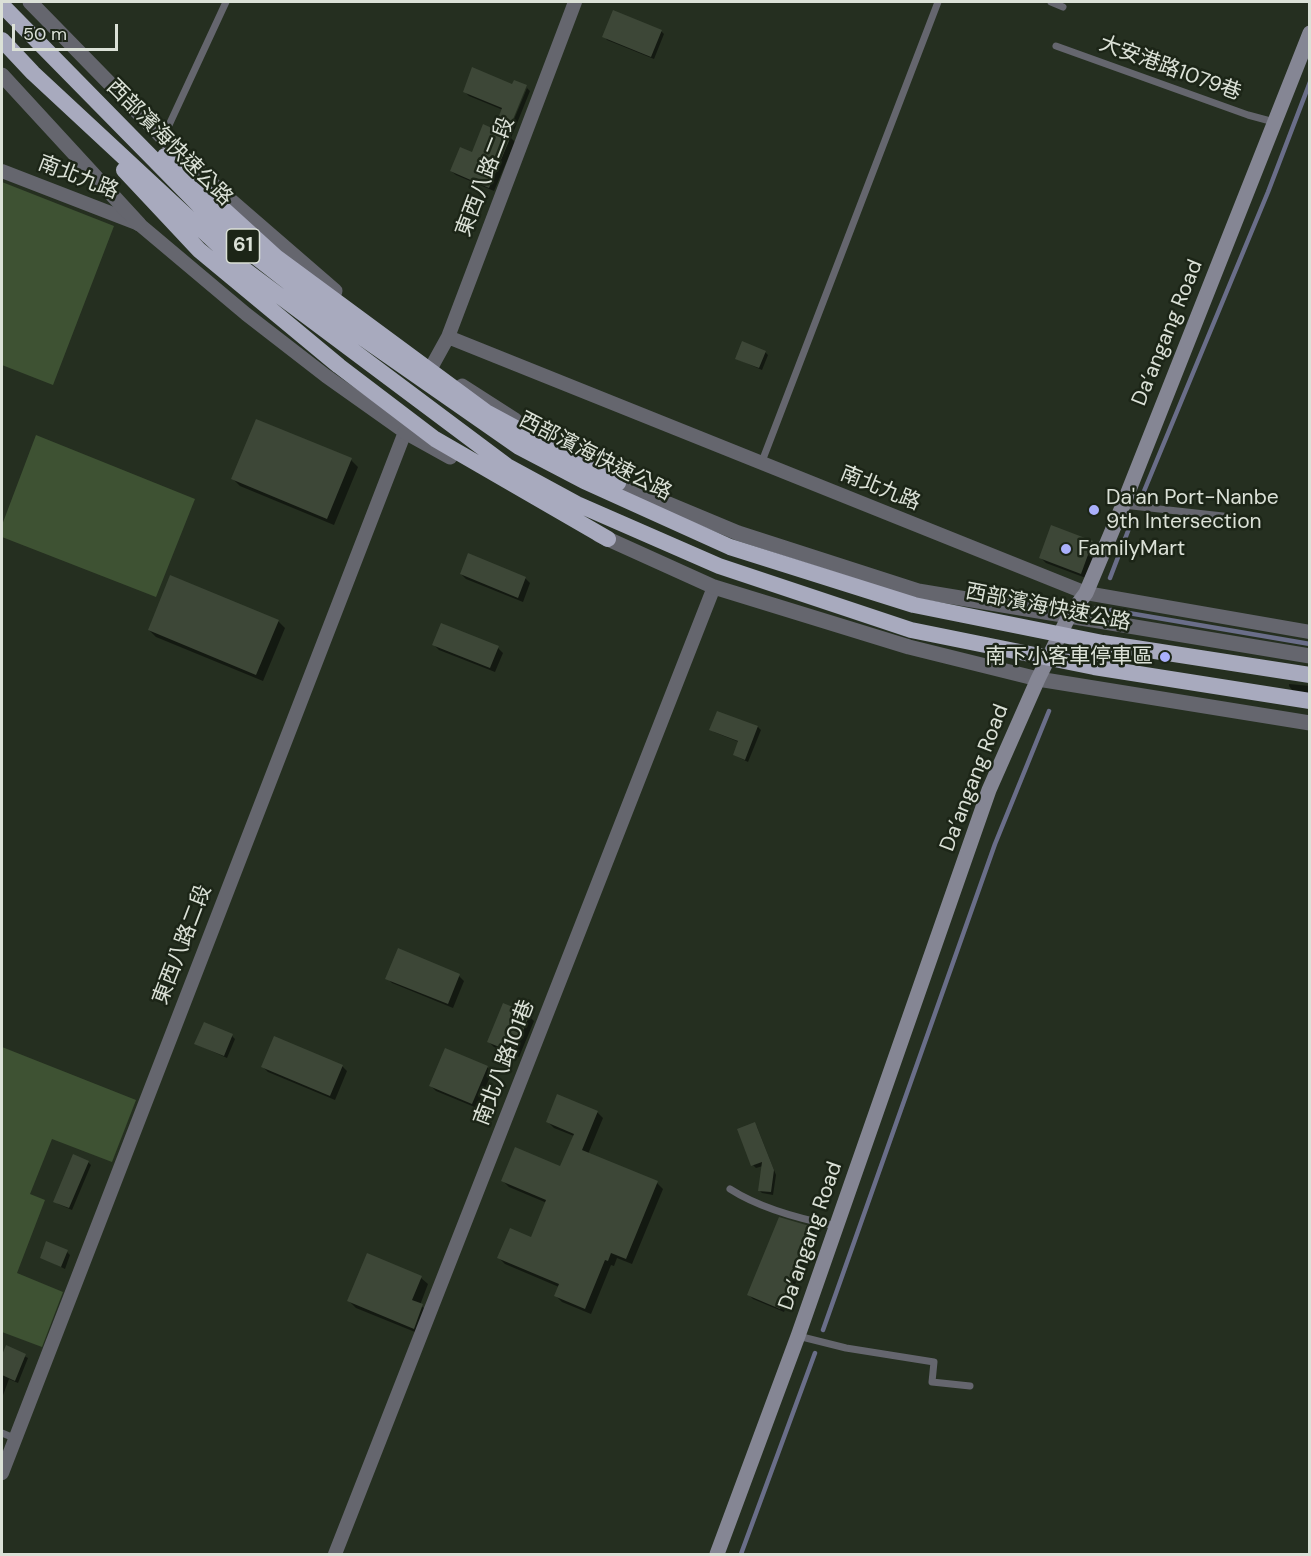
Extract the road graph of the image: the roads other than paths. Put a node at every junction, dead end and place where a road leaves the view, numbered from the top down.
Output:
1 (30, 2) edge
2 (226, 2) edge
3 (575, 2) edge
4 (938, 2) edge
5 (1051, 2) edge
6 (2, 5) edge
7 (1063, 6) dead end
8 (1310, 33) edge
9 (2, 40) edge
10 (1056, 46) dead end
11 (61, 66) junction
12 (33, 73) junction
13 (2, 75) edge
14 (1274, 122) junction
15 (163, 138) junction
16 (2, 171) edge
17 (140, 224) junction
18 (448, 337) junction
19 (432, 366) junction
20 (405, 432) junction
21 (761, 464) junction
22 (618, 483) junction
23 (1123, 505) junction
24 (1232, 518) dead end
25 (608, 539) junction
26 (714, 586) junction
27 (1086, 593) junction
28 (1069, 616) junction
29 (1310, 632) edge
30 (1310, 656) edge
31 (1310, 675) edge
32 (1038, 679) junction
33 (1310, 701) edge
34 (1310, 723) edge
35 (730, 1189) dead end
36 (836, 1226) junction
37 (798, 1336) junction
38 (970, 1386) dead end
39 (8, 1436) edge
40 (2, 1473) edge
41 (335, 1554) edge
42 (717, 1554) edge

1 - 15 street
2 - 15 lane
3 - 18 street, 東西八路二段
4 - 21 lane
5 - 7 lane
6 - 11 highway, 西部濱海快速公路 / 61
8 - 14 main road, Da’angang Road
9 - 12 highway, 西部濱海快速公路 / 61
10 - 14 lane, 大安港路1079巷
11 - 22 highway
11 - 31 highway, 西部濱海快速公路 / 61
12 - 25 highway
12 - 33 highway, 西部濱海快速公路 / 61
13 - 17 street
14 - 23 main road, Da’angang Road
15 - 19 street
16 - 17 street, 南北九路
17 - 20 street, 南北九路
18 - 19 street, 東西八路二段
18 - 21 street, 南北九路
19 - 22 street
20 - 25 street
20 - 39 street, 東西八路二段
21 - 27 street, 南北九路
22 - 28 street
23 - 24 lane
23 - 27 main road, Da’angang Road
25 - 26 street
26 - 32 street
26 - 41 street, 南北八路101巷
27 - 28 main road, Da’angang Road
27 - 29 street, 南北九路
28 - 30 street
28 - 32 main road, Da’angang Road
32 - 34 street
32 - 36 main road, Da’angang Road
35 - 36 lane
36 - 37 main road, Da’angang Road
37 - 38 lane
37 - 42 main road, Da’angang Road
39 - 40 street, 東西八路二段

